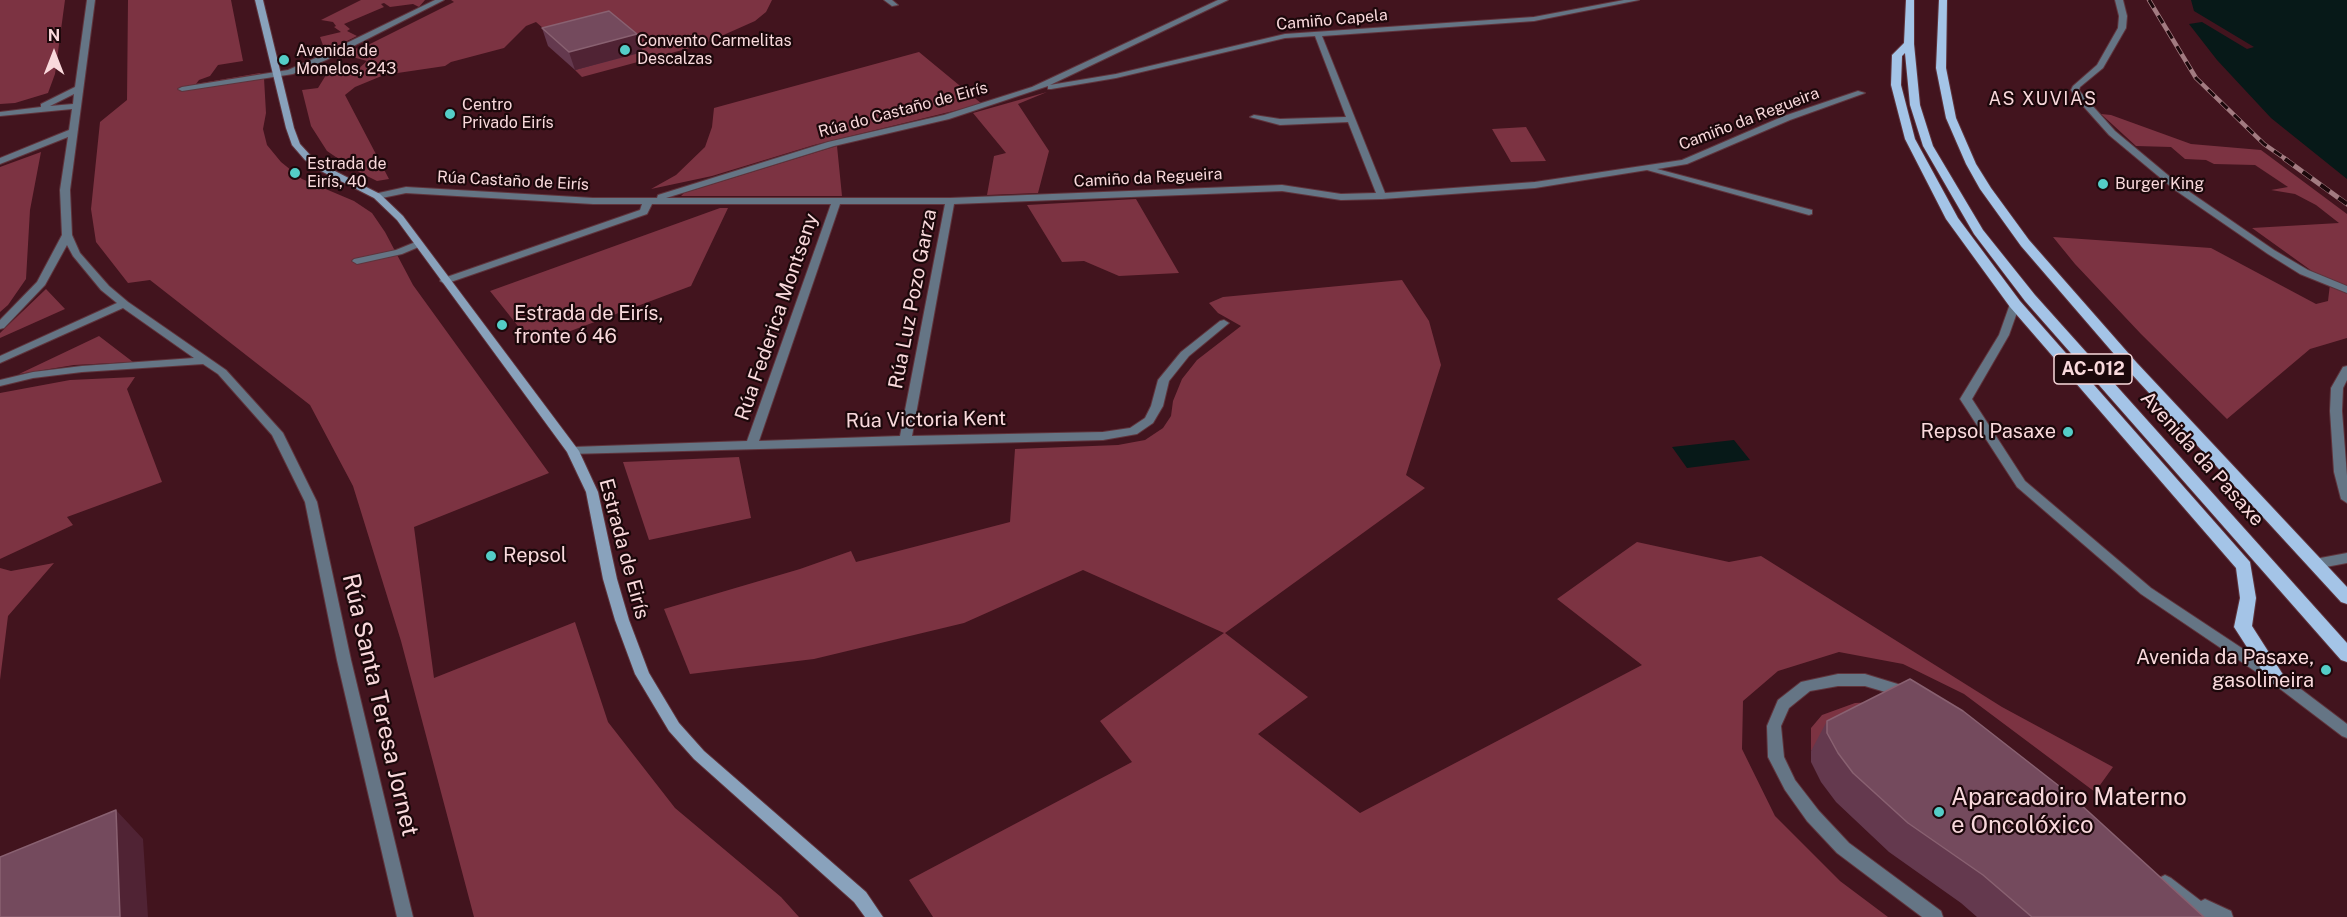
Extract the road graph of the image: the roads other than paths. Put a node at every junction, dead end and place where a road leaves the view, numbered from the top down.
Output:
1 (91, 0) edge
2 (259, 0) edge
3 (440, 0) edge
4 (1224, 0) edge
5 (1635, 0) edge
6 (1910, 0) edge
7 (1943, 0) edge
8 (2119, 0) edge
9 (430, 2) edge
10 (1317, 33) junction
11 (1909, 44) junction
12 (278, 74) junction
13 (80, 88) junction
14 (182, 89) dead end
15 (1035, 89) junction
16 (1861, 93) dead end
17 (76, 106) junction
18 (23, 112) junction
19 (0, 114) edge
20 (1254, 117) dead end
21 (1352, 119) junction
22 (72, 132) junction
23 (0, 161) edge
24 (1647, 169) junction
25 (1382, 195) junction
26 (377, 196) junction
27 (648, 201) junction
28 (950, 201) junction
29 (836, 202) junction
30 (1809, 212) dead end
31 (67, 235) junction
32 (418, 244) junction
33 (357, 261) dead end
34 (445, 280) junction
35 (2347, 290) edge
36 (124, 304) junction
37 (2015, 304) junction
38 (1224, 323) dead end
39 (0, 326) edge
40 (0, 360) edge
41 (206, 360) junction
42 (2347, 369) edge
43 (0, 383) edge
44 (905, 440) junction
45 (752, 444) junction
46 (573, 451) junction
47 (2347, 499) edge
48 (2347, 558) edge
49 (2315, 564) junction
50 (2347, 598) edge
51 (2347, 655) edge
52 (2276, 678) junction
53 (1924, 698) edge
54 (2347, 732) edge
55 (2156, 876) edge
56 (2184, 898) junction
57 (405, 917) edge
58 (875, 917) edge
59 (1935, 917) edge
60 (2210, 917) edge
61 (2225, 917) edge

1 - 13 street
2 - 12 street, Estrada de Eirís
3 - 9 street
4 - 15 street, Rúa do Castaño de Eirís
5 - 10 street, Camiño Capela
6 - 11 main road, Avenida da Pasaxe / AC-012
7 - 49 main road, Avenida da Pasaxe / AC-012
8 - 35 street
9 - 12 street
10 - 15 street, Camiño Capela
10 - 21 street
11 - 37 main road
11 - 51 main road, Avenida da Pasaxe / AC-012
12 - 14 street
12 - 26 street, Estrada de Eirís
13 - 17 street
13 - 18 street
15 - 27 street, Rúa do Castaño de Eirís
16 - 24 street, Camiño da Regueira
17 - 18 street
17 - 22 street
18 - 19 street
20 - 21 street
21 - 25 street
22 - 23 street
22 - 31 street
24 - 25 street, Camiño da Regueira
24 - 30 street, Camiño da Regueira
25 - 28 street, Camiño da Regueira
26 - 27 street, Rúa Castaño de Eirís
26 - 32 street, Estrada de Eirís
27 - 29 street, Camiño da Regueira
27 - 34 street
28 - 29 street, Camiño da Regueira
28 - 44 street, Rúa Luz Pozo Garza
29 - 45 street, Rúa Federica Montseny
31 - 36 street, Rúa Santa Teresa Jornet
31 - 39 street
32 - 33 street
32 - 34 street, Estrada de Eirís
34 - 46 street, Estrada de Eirís
36 - 40 street
36 - 41 street, Rúa Santa Teresa Jornet
37 - 52 main road
37 - 52 street
38 - 44 street, Rúa Victoria Kent
41 - 43 street
41 - 57 street, Rúa Santa Teresa Jornet
42 - 47 street
44 - 45 street, Rúa Victoria Kent
45 - 46 street, Rúa Victoria Kent
46 - 58 street, Estrada de Eirís
48 - 49 street
49 - 50 main road, Avenida da Pasaxe / AC-012
52 - 54 street
53 - 59 street
55 - 56 street
56 - 60 street
56 - 61 street

